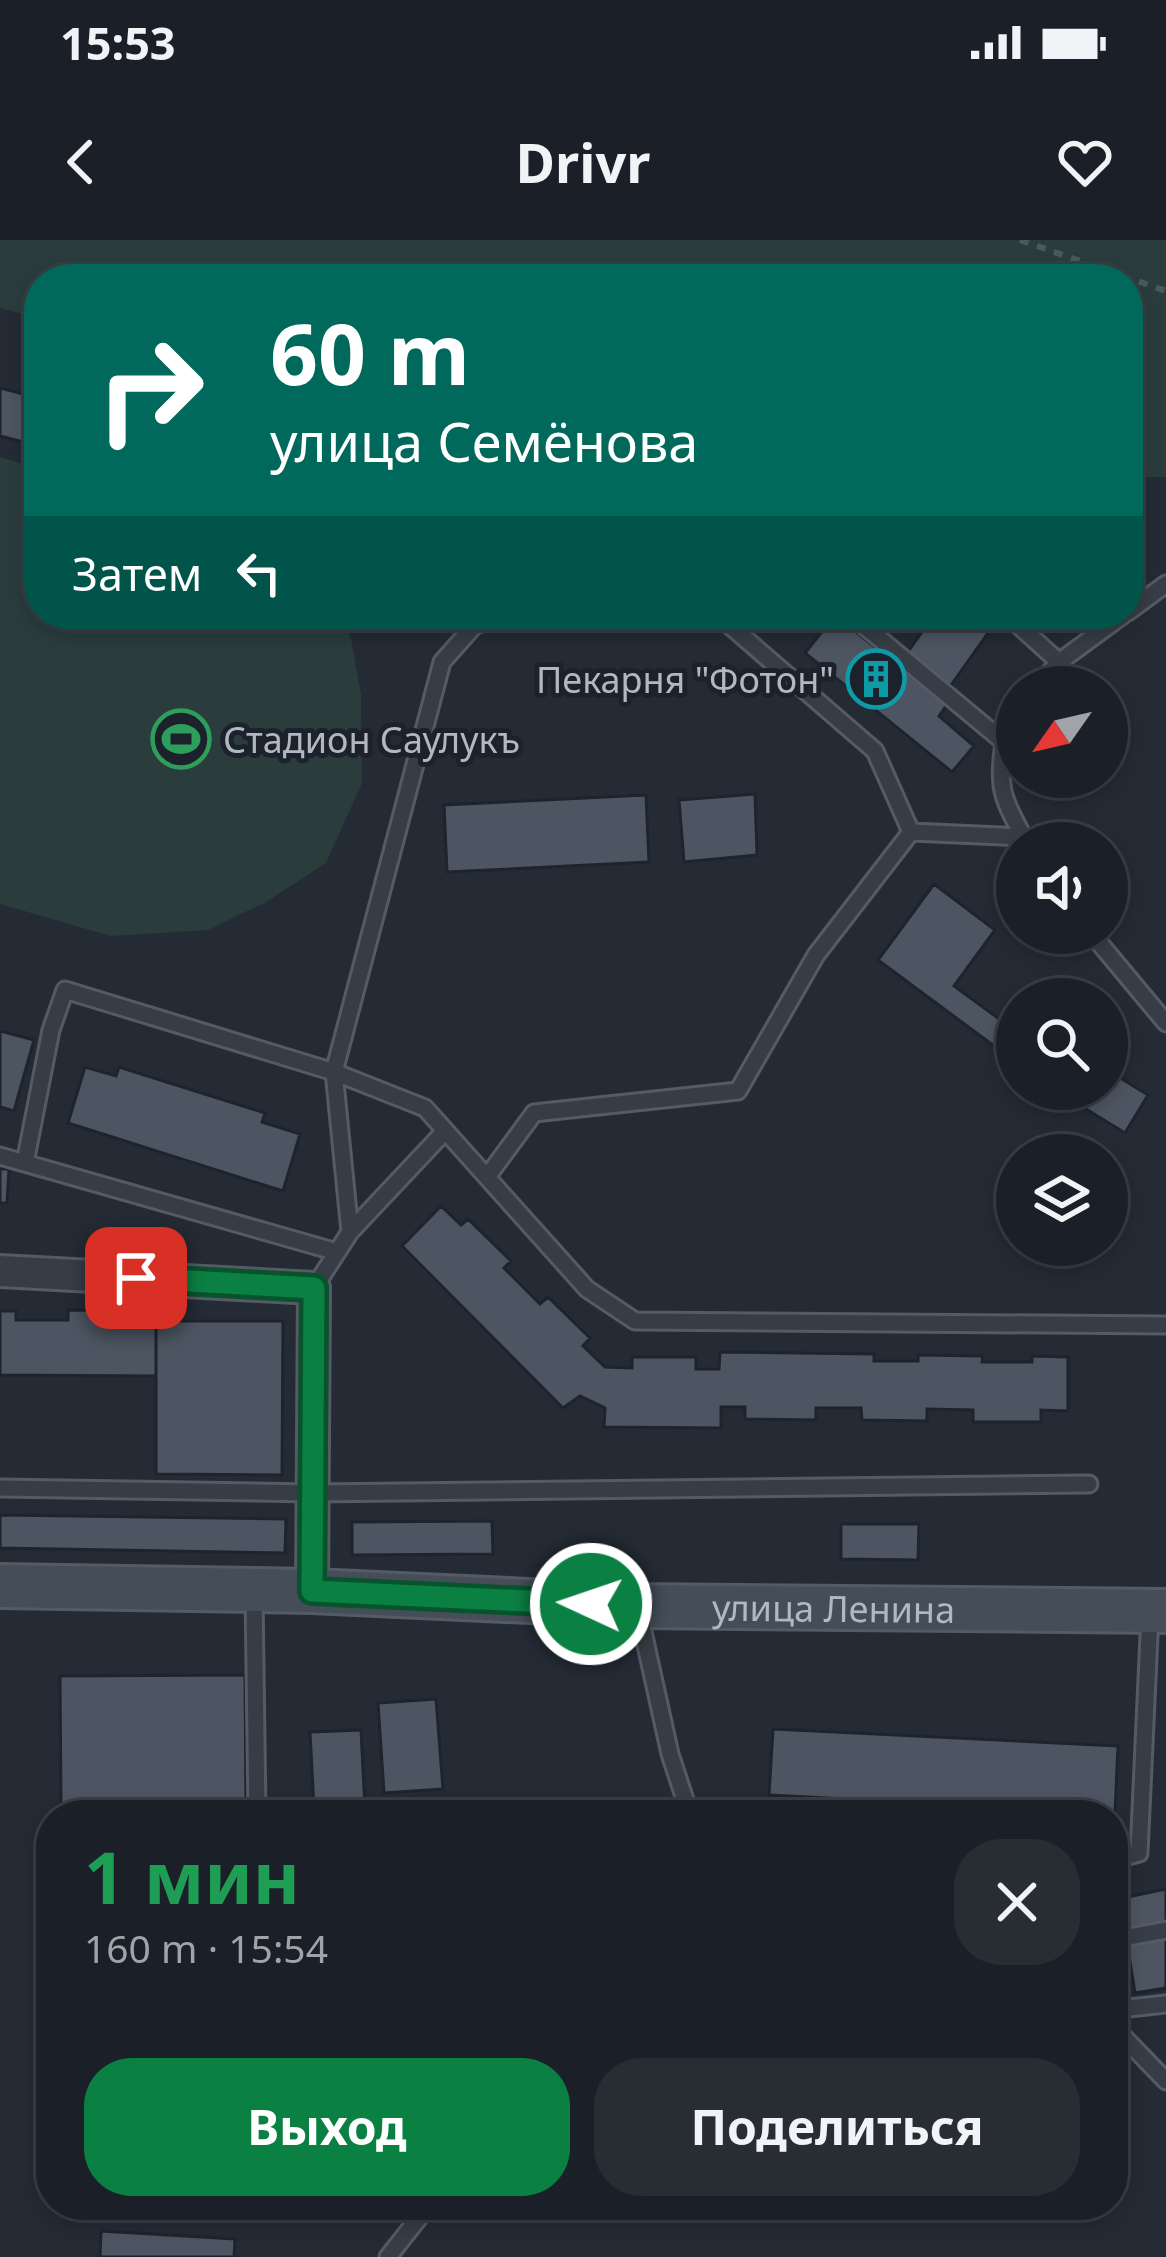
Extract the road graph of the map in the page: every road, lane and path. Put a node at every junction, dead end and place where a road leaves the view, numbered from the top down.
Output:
1 (1020, 240) edge
2 (1089, 264) edge
3 (470, 630) edge
4 (735, 630) edge
5 (869, 630) edge
6 (1024, 630) edge
7 (1103, 630) edge
8 (1059, 662) junction
9 (1055, 666) edge
10 (996, 735) edge
11 (911, 832) junction
12 (996, 838) edge
13 (1108, 954) edge
14 (1166, 1023) edge
15 (334, 1072) junction
16 (445, 1131) junction
17 (0, 1156) edge
18 (25, 1163) junction
19 (487, 1177) junction
20 (350, 1232) junction
21 (338, 1252) junction
22 (0, 1271) edge
23 (314, 1288) junction
24 (1166, 1325) edge
25 (1089, 1484) dead end
26 (0, 1488) edge
27 (313, 1493) junction
28 (0, 1586) edge
29 (254, 1590) junction
30 (312, 1591) junction
31 (637, 1606) junction
32 (1158, 1611) edge
33 (257, 1800) edge
34 (685, 1800) edge
35 (1128, 1855) edge
36 (1166, 1930) edge
37 (1128, 1937) edge
38 (1166, 2004) edge
39 (1128, 2008) edge
40 (1128, 2042) edge
41 (1166, 2081) edge
42 (417, 2220) edge
43 (388, 2257) edge

1 - 2 path
3 - 15 lane
4 - 11 lane
5 - 10 lane
6 - 8 lane
7 - 8 lane
8 - 9 lane
11 - 12 lane
11 - 19 lane
13 - 14 lane
15 - 16 lane
15 - 18 lane
15 - 20 lane
16 - 19 lane
16 - 20 lane
17 - 18 lane
18 - 21 lane
19 - 24 lane
20 - 21 lane
21 - 23 lane
22 - 23 street
23 - 27 street
25 - 27 lane
26 - 27 lane
27 - 30 street
28 - 29 main road, улица Ленина
29 - 30 main road, улица Ленина
29 - 33 lane
30 - 31 main road, улица Ленина
31 - 32 main road, улица Ленина
31 - 34 lane
32 - 35 lane
36 - 37 lane
38 - 39 lane
40 - 41 lane
42 - 43 lane

